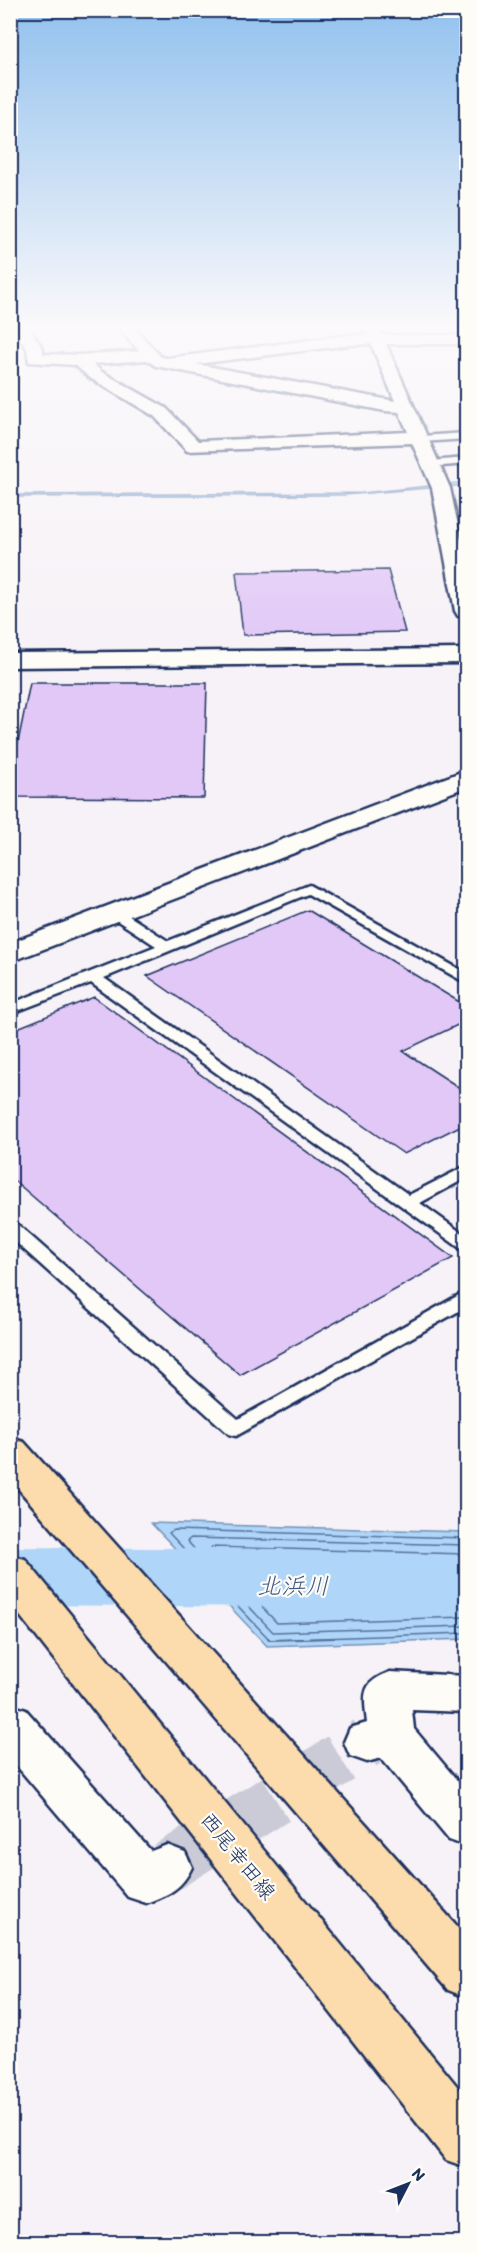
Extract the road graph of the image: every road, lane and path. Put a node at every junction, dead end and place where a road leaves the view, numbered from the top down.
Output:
1 (181, 434) edge
2 (419, 434) edge
3 (466, 436) edge
4 (421, 438) junction
5 (466, 461) edge
6 (432, 464) junction
7 (466, 611) edge
8 (466, 656) edge
9 (10, 660) edge
10 (465, 779) edge
11 (116, 913) junction
12 (167, 947) junction
13 (10, 953) edge
14 (93, 977) junction
15 (466, 979) edge
16 (10, 1010) edge
17 (466, 1171) edge
18 (408, 1202) junction
19 (10, 1227) edge
20 (466, 1244) edge
21 (466, 1299) edge
22 (19, 1460) edge
23 (10, 1571) edge
24 (466, 1694) edge
25 (10, 1724) edge
26 (466, 1825) edge
27 (167, 1867) tunnel mouth
28 (466, 1973) edge
29 (466, 2140) edge

1 - 4 street
2 - 4 street
3 - 4 lane
4 - 6 street
5 - 6 lane
6 - 7 street
8 - 9 street
10 - 11 street
11 - 12 lane
11 - 13 street
12 - 14 lane
12 - 15 lane
14 - 16 lane
14 - 18 lane
17 - 18 lane
18 - 20 lane
19 - 21 lane
22 - 28 main road
23 - 29 main road, 西尾幸田線
24 - 26 street
25 - 27 street

